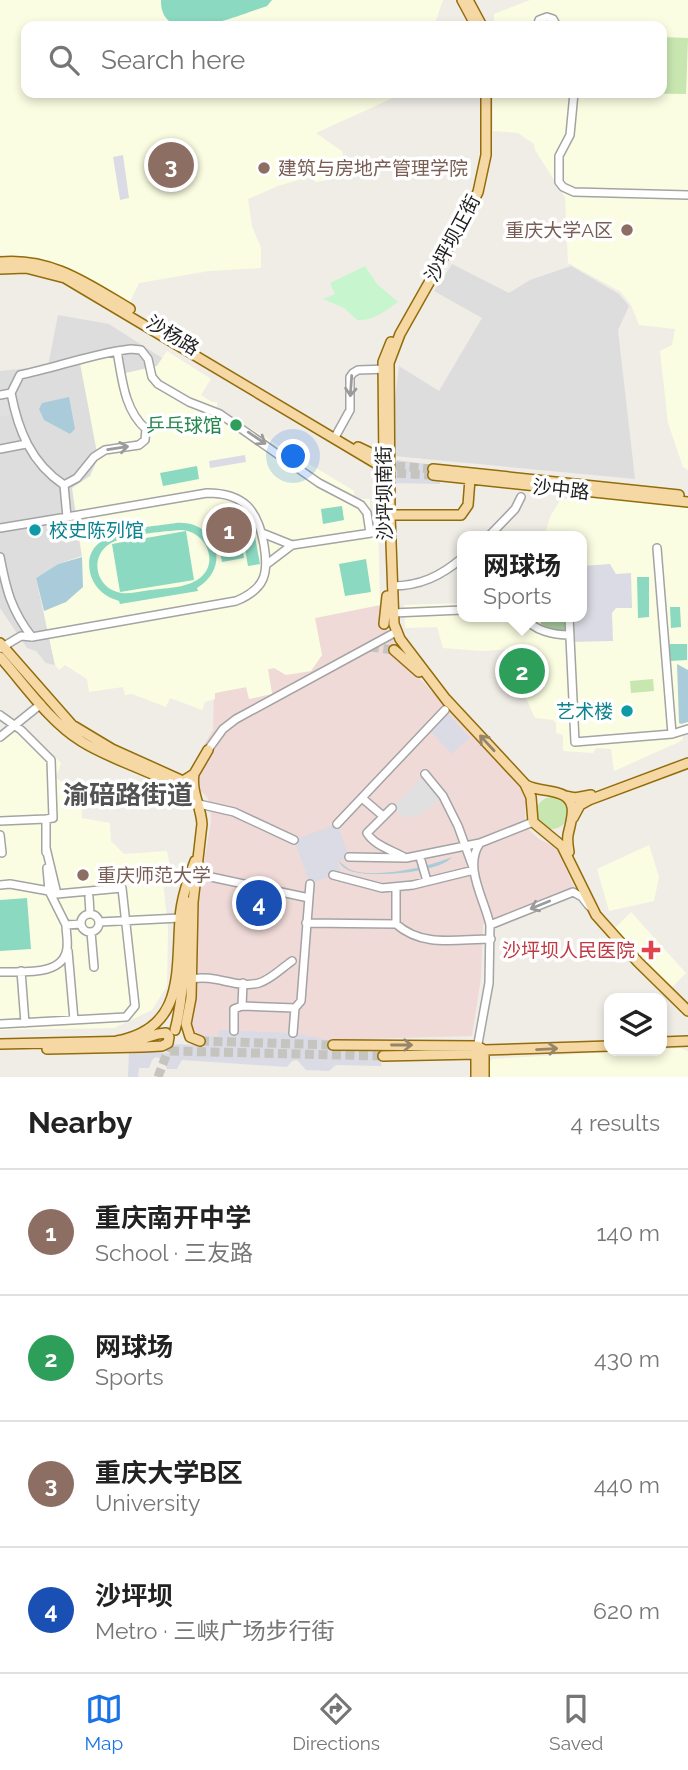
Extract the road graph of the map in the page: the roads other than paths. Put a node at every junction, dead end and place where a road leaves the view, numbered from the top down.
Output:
1 (462, 0) edge
2 (468, 0) edge
3 (473, 21) edge
4 (479, 21) edge
5 (539, 21) edge
6 (554, 21) edge
7 (480, 98) edge
8 (485, 98) edge
9 (574, 98) edge
10 (688, 195) edge
11 (0, 262) edge
12 (0, 269) edge
13 (117, 351) junction
14 (386, 369) junction
15 (11, 393) junction
16 (0, 395) edge
17 (336, 437) junction
18 (26, 444) junction
19 (0, 449) edge
20 (377, 460) tunnel mouth
21 (470, 479) junction
22 (64, 485) junction
23 (521, 496) dead end
24 (688, 496) edge
25 (688, 502) edge
26 (390, 515) junction
27 (67, 517) junction
28 (0, 528) edge
29 (261, 528) junction
30 (388, 531) junction
31 (494, 531) edge
32 (370, 533) junction
33 (292, 545) junction
34 (657, 548) dead end
35 (0, 557) edge
36 (457, 562) edge
37 (267, 564) junction
38 (392, 586) junction
39 (457, 610) edge
40 (393, 613) junction
41 (527, 622) edge
42 (569, 622) edge
43 (384, 624) dead end
44 (396, 632) junction
45 (570, 635) junction
46 (32, 637) junction
47 (1, 646) edge
48 (394, 650) tunnel mouth
49 (0, 656) edge
50 (41, 704) junction
51 (447, 706) junction
52 (0, 715) edge
53 (16, 726) junction
54 (688, 729) edge
55 (672, 734) junction
56 (0, 737) edge
57 (209, 749) joint
58 (688, 761) edge
59 (194, 774) junction
60 (425, 774) dead end
61 (525, 784) junction
62 (565, 796) junction
63 (362, 798) junction
64 (199, 804) junction
65 (392, 808) dead end
66 (383, 816) junction
67 (46, 818) junction
68 (573, 818) junction
69 (0, 821) edge
70 (533, 822) junction
71 (337, 824) dead end
72 (0, 835) edge
73 (201, 839) junction
74 (294, 840) dead end
75 (480, 843) junction
76 (464, 846) junction
77 (46, 848) junction
78 (2, 853) dead end
79 (349, 857) dead end
80 (421, 857) junction
81 (569, 857) junction
82 (407, 858) junction
83 (474, 870) junction
84 (197, 874) junction
85 (333, 875) dead end
86 (427, 881) junction
87 (310, 884) dead end
88 (0, 885) edge
89 (396, 887) junction
90 (49, 891) junction
91 (89, 897) dead end
92 (309, 898) junction
93 (90, 914) junction
94 (596, 915) junction
95 (180, 918) junction
96 (126, 920) junction
97 (99, 922) junction
98 (306, 923) junction
99 (81, 924) junction
100 (397, 924) junction
101 (66, 925) junction
102 (490, 925) junction
103 (91, 932) junction
104 (491, 939) junction
105 (68, 950) junction
106 (292, 961) dead end
107 (94, 967) dead end
108 (21, 971) junction
109 (0, 972) edge
110 (192, 979) junction
111 (243, 983) junction
112 (242, 1006) junction
113 (295, 1008) junction
114 (686, 1010) edge
115 (74, 1020) junction
116 (25, 1023) junction
117 (0, 1024) edge
118 (175, 1030) dead end
119 (234, 1031) dead end
120 (293, 1033) dead end
121 (688, 1033) edge
122 (117, 1041) junction
123 (200, 1041) dead end
124 (688, 1041) edge
125 (667, 1042) edge
126 (667, 1042) edge
127 (0, 1044) edge
128 (333, 1045) tunnel mouth
129 (604, 1046) edge
130 (143, 1047) junction
131 (0, 1049) edge
132 (479, 1050) junction
133 (170, 1051) tunnel mouth
134 (383, 1056) tunnel mouth
135 (476, 1077) edge
136 (484, 1077) edge

1 - 3 main road
2 - 4 main road
5 - 6 street
7 - 14 main road, 沙坪坝正街
8 - 14 main road, 沙坪坝正街
9 - 10 street
11 - 17 main road, 沙杨路
12 - 17 main road, 沙杨路
13 - 15 street
22 -> 13 street
13 -> 32 street
14 -> 17 street
14 - 26 main road, 沙坪坝南街
14 - 30 main road, 沙坪坝南街
15 - 16 street
15 - 18 street
17 - 20 main road
18 - 19 street
18 - 22 street
21 - 24 main road, 沙中路
21 - 25 main road, 沙中路
21 - 26 main road
22 - 27 street
23 - 31 street
26 - 30 main road, 沙坪坝南街
27 - 28 street
27 - 29 street
29 - 33 street
29 - 37 street
30 - 32 street
30 - 38 main road, 沙坪坝南街
30 - 43 main road, 沙坪坝南街
32 - 33 street
33 - 37 street
34 - 55 street
35 - 46 street
36 - 38 street
37 - 46 street
38 - 40 main road, 沙坪坝南街
39 - 40 street
40 - 44 main road, 沙坪坝南街
41 - 45 street
42 - 45 street
44 - 51 main road
44 - 57 street
45 - 55 street
46 - 47 street
47 - 59 main road
48 - 51 main road
49 - 50 main road
50 - 53 street
50 - 64 main road
61 -> 51 main road
51 - 63 street
52 - 53 street
53 - 56 street
53 - 67 street
54 - 55 street
57 - 59 main road
58 - 62 main road
58 - 68 main road
59 - 64 main road
60 - 76 street
61 - 62 main road
61 - 70 main road
62 - 68 main road
63 - 66 street
63 - 71 street
64 - 73 main road
64 - 74 street
65 - 66 street
66 - 82 street
67 - 69 street
67 - 77 street
68 - 81 main road
70 - 75 street
70 - 81 main road
72 - 78 street
73 - 84 main road
73 - 95 main road
73 - 118 main road
75 - 76 street
75 - 83 street
76 - 80 street
76 - 83 street
77 - 90 street
77 - 96 street
79 - 82 street
80 - 82 street
80 - 86 street
81 - 94 main road
83 - 86 street
83 - 102 street
84 - 92 street
84 - 110 main road
85 - 89 street
86 - 89 street
87 - 92 street
88 - 90 street
89 - 100 street
90 - 101 street
91 - 93 street
92 - 98 street
93 - 97 street
93 - 99 street
94 -> 102 street
94 - 114 main road
95 - 96 street
95 - 122 main road
96 - 97 street
96 - 115 street
97 - 103 street
98 - 100 street
98 - 113 street
99 - 101 street
99 - 103 street
100 - 104 street
101 - 105 street
102 - 104 street
103 - 107 street
104 - 132 street
105 - 108 street
105 - 115 street
106 - 111 street
108 - 109 street
108 - 116 street
110 - 111 street
110 - 123 main road
111 - 112 street
112 - 113 street
112 - 119 street
113 - 120 street
115 - 116 street
116 - 117 street
121 - 125 main road
122 - 127 main road
122 - 130 main road
124 - 126 main road
128 -> 132 main road
132 -> 129 main road
130 - 131 main road
130 - 133 main road
132 - 134 main road
132 - 135 main road
132 - 136 main road

